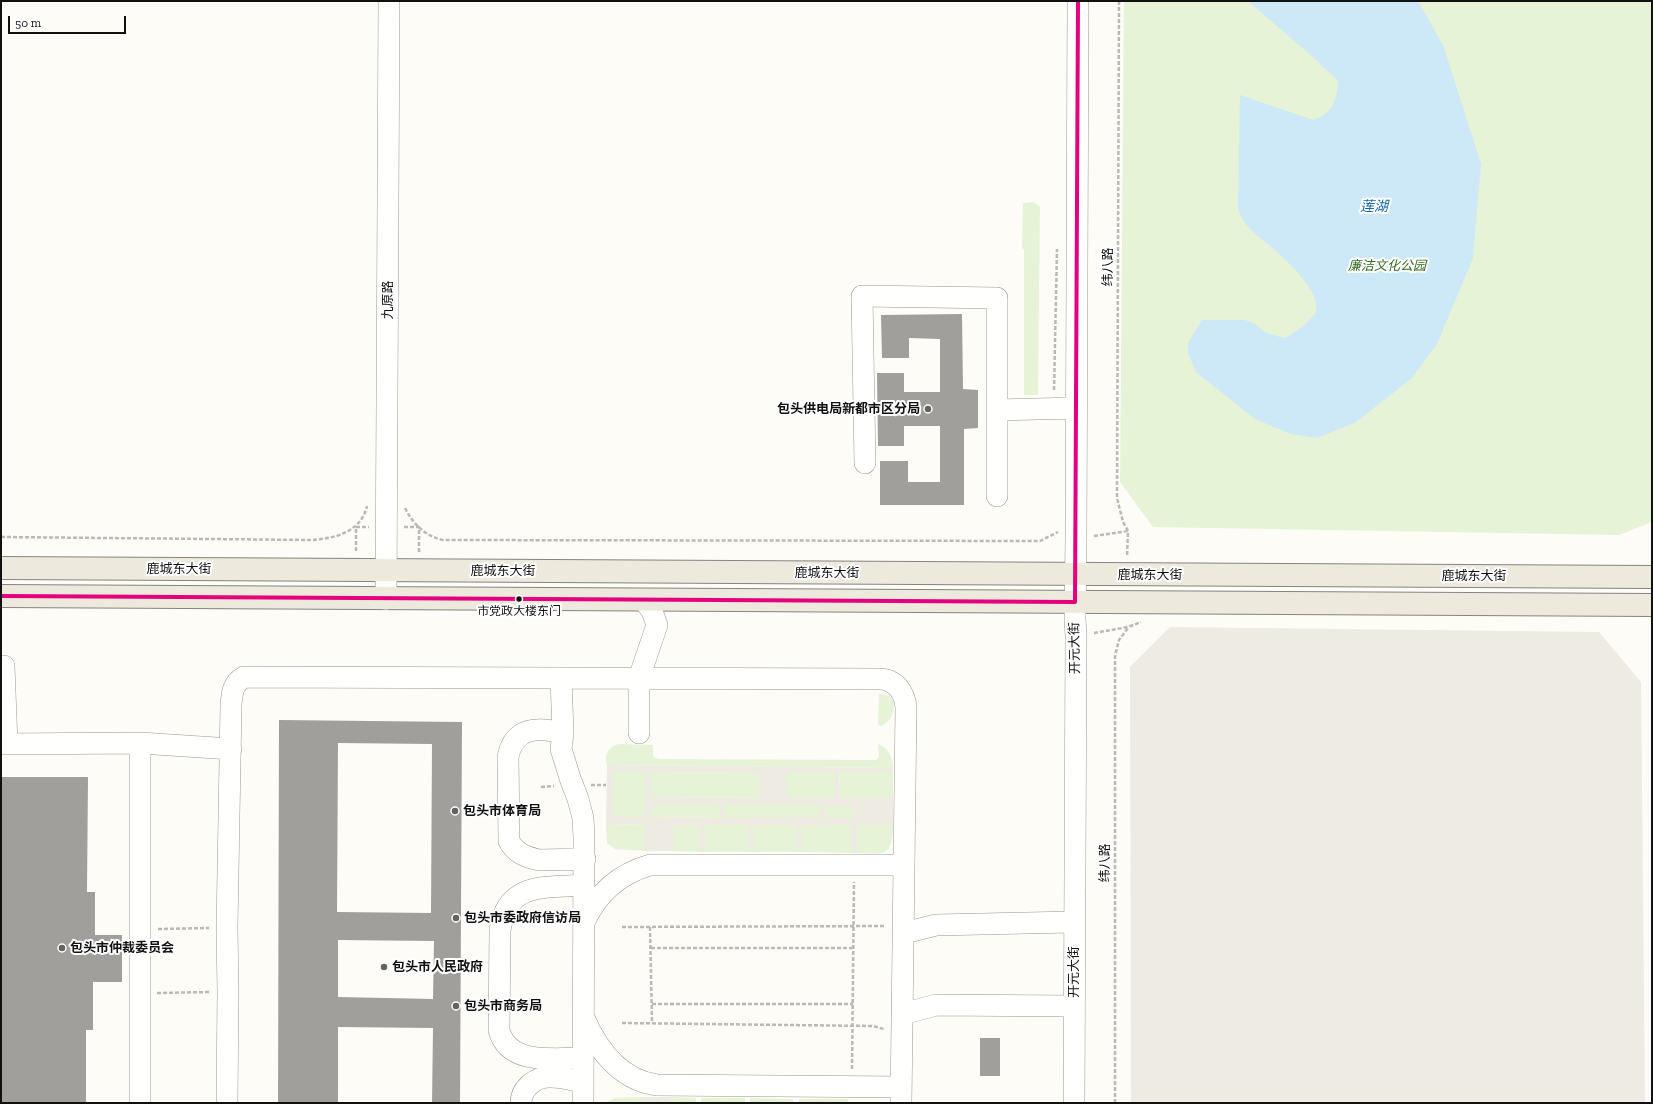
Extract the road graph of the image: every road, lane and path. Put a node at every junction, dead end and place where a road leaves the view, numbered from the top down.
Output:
1 (389, 1) edge
2 (1078, 1) edge
3 (1118, 1) edge
4 (1076, 408) junction
5 (997, 410) junction
6 (865, 463) dead end
7 (997, 496) dead end
8 (356, 527) dead end
9 (419, 527) dead end
10 (1060, 531) dead end
11 (1128, 531) dead end
12 (1, 537) edge
13 (1, 568) edge
14 (387, 570) junction
15 (1076, 574) junction
16 (1652, 577) edge
17 (1, 596) edge
18 (386, 599) junction
19 (644, 600) junction
20 (1075, 602) junction
21 (1652, 605) edge
22 (1128, 627) dead end
23 (4, 666) dead end
24 (561, 678) junction
25 (639, 678) junction
26 (639, 733) dead end
27 (563, 734) junction
28 (140, 743) junction
29 (4, 744) edge
30 (231, 749) junction
31 (585, 859) junction
32 (854, 864) junction
33 (904, 865) junction
34 (584, 885) junction
35 (853, 926) junction
36 (583, 927) junction
37 (622, 927) dead end
38 (650, 927) junction
39 (227, 928) junction
40 (155, 929) dead end
41 (898, 930) junction
42 (1074, 930) junction
43 (651, 948) junction
44 (853, 948) junction
45 (156, 986) dead end
46 (228, 992) junction
47 (652, 1004) junction
48 (852, 1004) junction
49 (903, 1014) junction
50 (1074, 1015) junction
51 (583, 1016) junction
52 (622, 1023) dead end
53 (652, 1023) junction
54 (852, 1026) junction
55 (888, 1030) dead end
56 (583, 1058) junction
57 (583, 1082) junction
58 (852, 1087) junction
59 (901, 1095) edge
60 (140, 1103) edge
61 (227, 1103) edge
62 (521, 1103) edge
63 (583, 1103) edge
64 (1074, 1103) edge
65 (1115, 1103) edge

1 - 14 street, 九原路
2 - 4 street, 开元大街
3 - 11 path, 纬八路
4 - 5 street
4 - 15 street, 开元大街
5 - 6 street
5 - 7 street
8 - 12 path
9 - 10 path
13 - 14 main road, 鹿城东大街
14 - 15 main road, 鹿城东大街
14 - 18 street, 九原路
15 - 16 main road, 鹿城东大街
15 - 20 street, 开元大街
17 - 18 main road, 鹿城东大街
18 - 19 main road, 鹿城东大街
19 - 20 main road, 鹿城东大街
19 - 25 street
20 - 21 main road, 鹿城东大街
20 - 42 street, 开元大街
22 - 65 path, 纬八路
23 - 29 street
24 - 25 street
24 - 27 street
24 - 30 street
25 - 26 street
25 - 33 street
27 - 31 street
27 - 31 street
28 - 29 street
28 - 30 street
28 - 60 street
30 - 39 street
31 - 34 street
32 - 33 street
32 - 35 path
32 - 36 street
33 - 41 street
34 - 36 street
34 - 56 street
35 - 38 path
35 - 41 path
35 - 44 path
36 - 51 street
37 - 38 path
38 - 43 path
39 - 40 path
39 - 46 street
41 - 42 street
41 - 49 street
42 - 50 street, 开元大街
43 - 44 path
43 - 47 path
44 - 48 path
45 - 46 path
46 - 61 street
47 - 48 path
47 - 53 path
48 - 54 path
49 - 50 street
49 - 59 street
50 - 64 street, 开元大街
51 - 56 street
51 - 58 street
52 - 53 path
53 - 54 path
54 - 55 path
54 - 58 path
56 - 57 street
57 - 62 street
57 - 63 street
58 - 59 street

